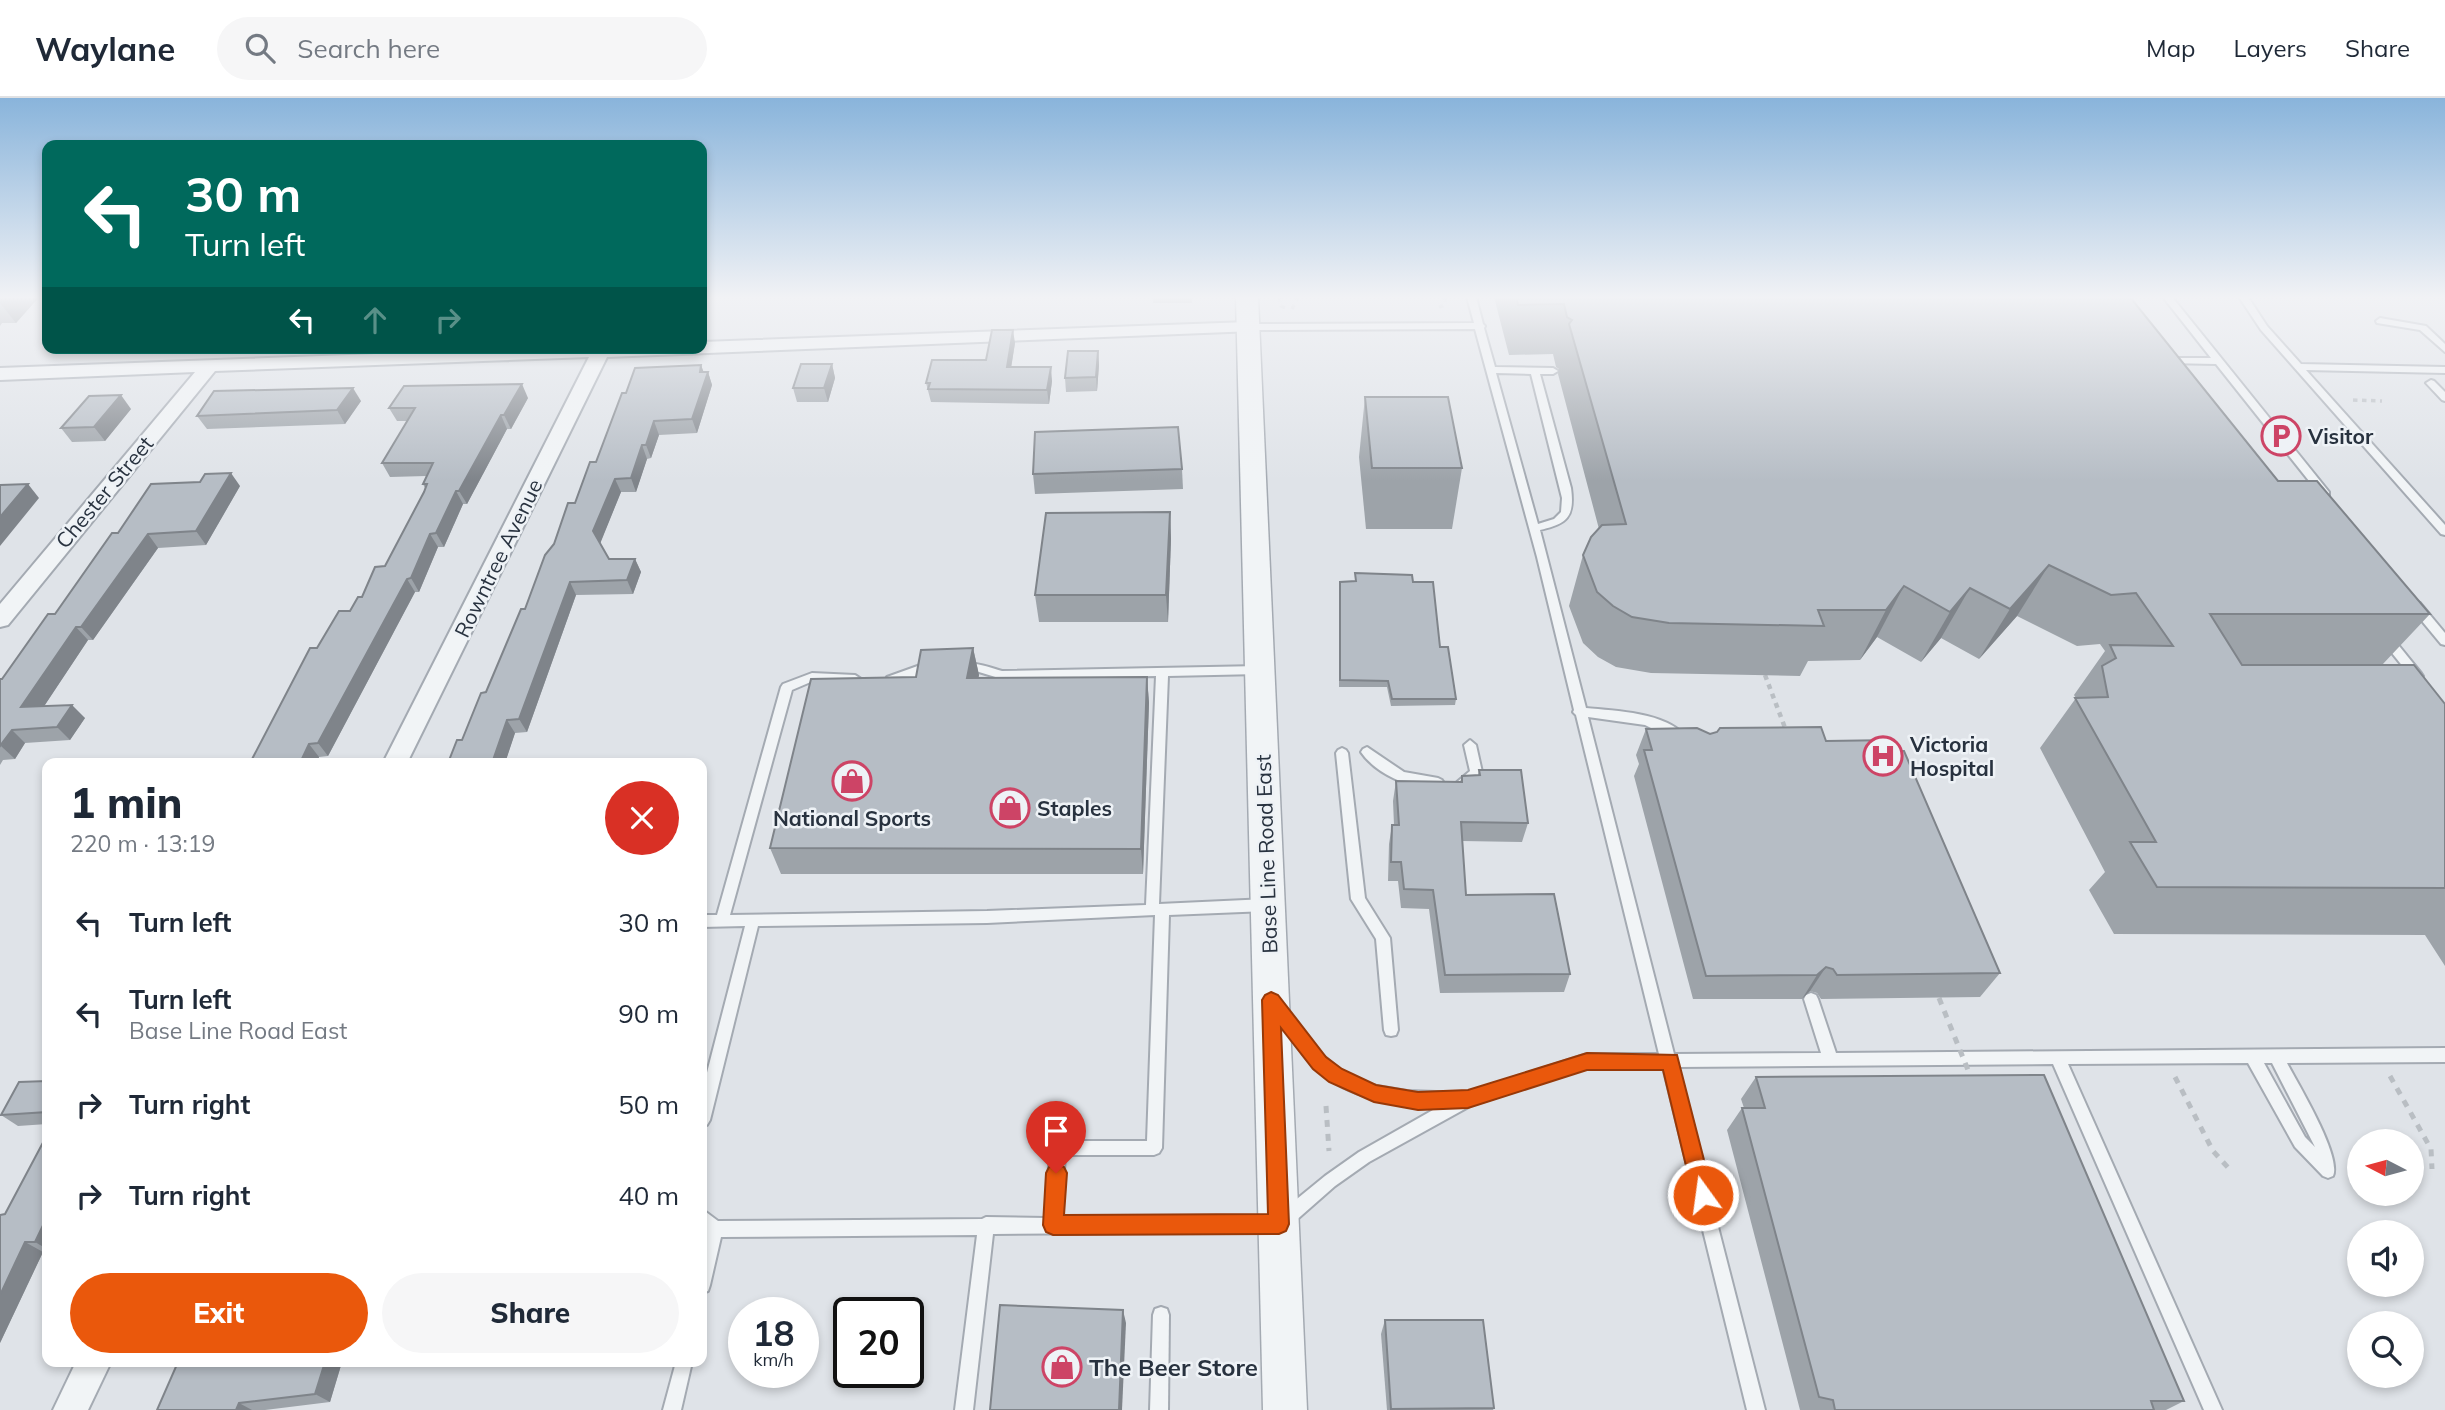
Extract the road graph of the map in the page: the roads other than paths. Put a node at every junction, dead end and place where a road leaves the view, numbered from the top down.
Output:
1 (443, 358) edge
2 (597, 358) edge
3 (1249, 358) edge
4 (1490, 358) edge
5 (2167, 358) edge
6 (2215, 358) edge
7 (2290, 358) edge
8 (2169, 361) junction
9 (2217, 361) junction
10 (209, 366) junction
11 (2298, 367) junction
12 (1493, 370) junction
13 (2445, 370) edge
14 (1535, 371) junction
15 (1553, 371) dead end
16 (0, 374) edge
17 (2181, 377) edge
18 (2431, 383) dead end
19 (2445, 398) edge
20 (2331, 501) edge
21 (1534, 528) junction
22 (2445, 532) edge
23 (2410, 597) edge
24 (0, 619) edge
25 (2377, 626) edge
26 (2445, 640) edge
27 (1260, 670) junction
28 (1162, 672) junction
29 (2428, 690) edge
30 (1578, 712) junction
31 (1470, 745) dead end
32 (1692, 747) edge
33 (1367, 752) dead end
34 (1342, 753) dead end
35 (398, 758) edge
36 (1268, 905) junction
37 (1157, 909) junction
38 (707, 921) edge
39 (722, 921) junction
40 (753, 921) junction
41 (1811, 999) edge
42 (1271, 1000) junction
43 (1391, 1030) dead end
44 (2445, 1055) edge
45 (2252, 1056) junction
46 (2276, 1056) junction
47 (2058, 1058) junction
48 (1831, 1060) junction
49 (1670, 1061) junction
50 (1468, 1099) junction
51 (707, 1100) edge
52 (707, 1222) edge
53 (1279, 1224) junction
54 (986, 1225) junction
55 (1053, 1225) junction
56 (715, 1229) junction
57 (707, 1263) edge
58 (1161, 1315) dead end
59 (92, 1367) edge
60 (683, 1367) edge
61 (70, 1410) edge
62 (672, 1410) edge
63 (964, 1410) edge
64 (1159, 1410) edge
65 (1285, 1410) edge
66 (1756, 1410) edge
67 (2213, 1410) edge

1 - 10 street
2 - 35 street, Rowntree Avenue
3 - 27 street, Base Line Road East
4 - 12 lane
5 - 8 lane
6 - 9 lane
7 - 11 lane
8 - 9 lane
8 - 17 lane
9 - 20 lane
10 - 16 street
10 - 24 street, Chester Street
11 - 13 lane
11 - 22 lane
12 - 14 lane
12 - 21 lane
14 - 15 lane
14 - 21 lane
18 - 19 lane
21 - 30 lane
23 - 26 lane
25 - 29 lane
27 - 28 lane
27 - 36 street, Base Line Road East
28 - 37 lane
28 - 39 lane
30 - 32 lane
30 - 49 lane
31 - 33 lane
34 - 43 lane
36 - 37 lane
36 - 42 street, Base Line Road East
37 - 40 lane
37 - 55 lane
38 - 39 lane
39 - 40 lane
40 - 51 lane
41 - 48 lane
42 - 50 lane
42 - 53 street, Base Line Road East
44 - 46 lane
45 - 46 lane
45 - 46 lane
45 - 47 lane
47 - 48 lane
47 - 67 lane
48 - 49 lane
49 - 50 lane
49 - 66 lane
50 - 53 lane
52 - 56 lane
53 - 55 lane
53 - 65 street, Base Line Road East
54 - 55 lane
54 - 56 lane
54 - 63 lane
56 - 57 lane
58 - 64 lane
59 - 61 street
60 - 62 lane

